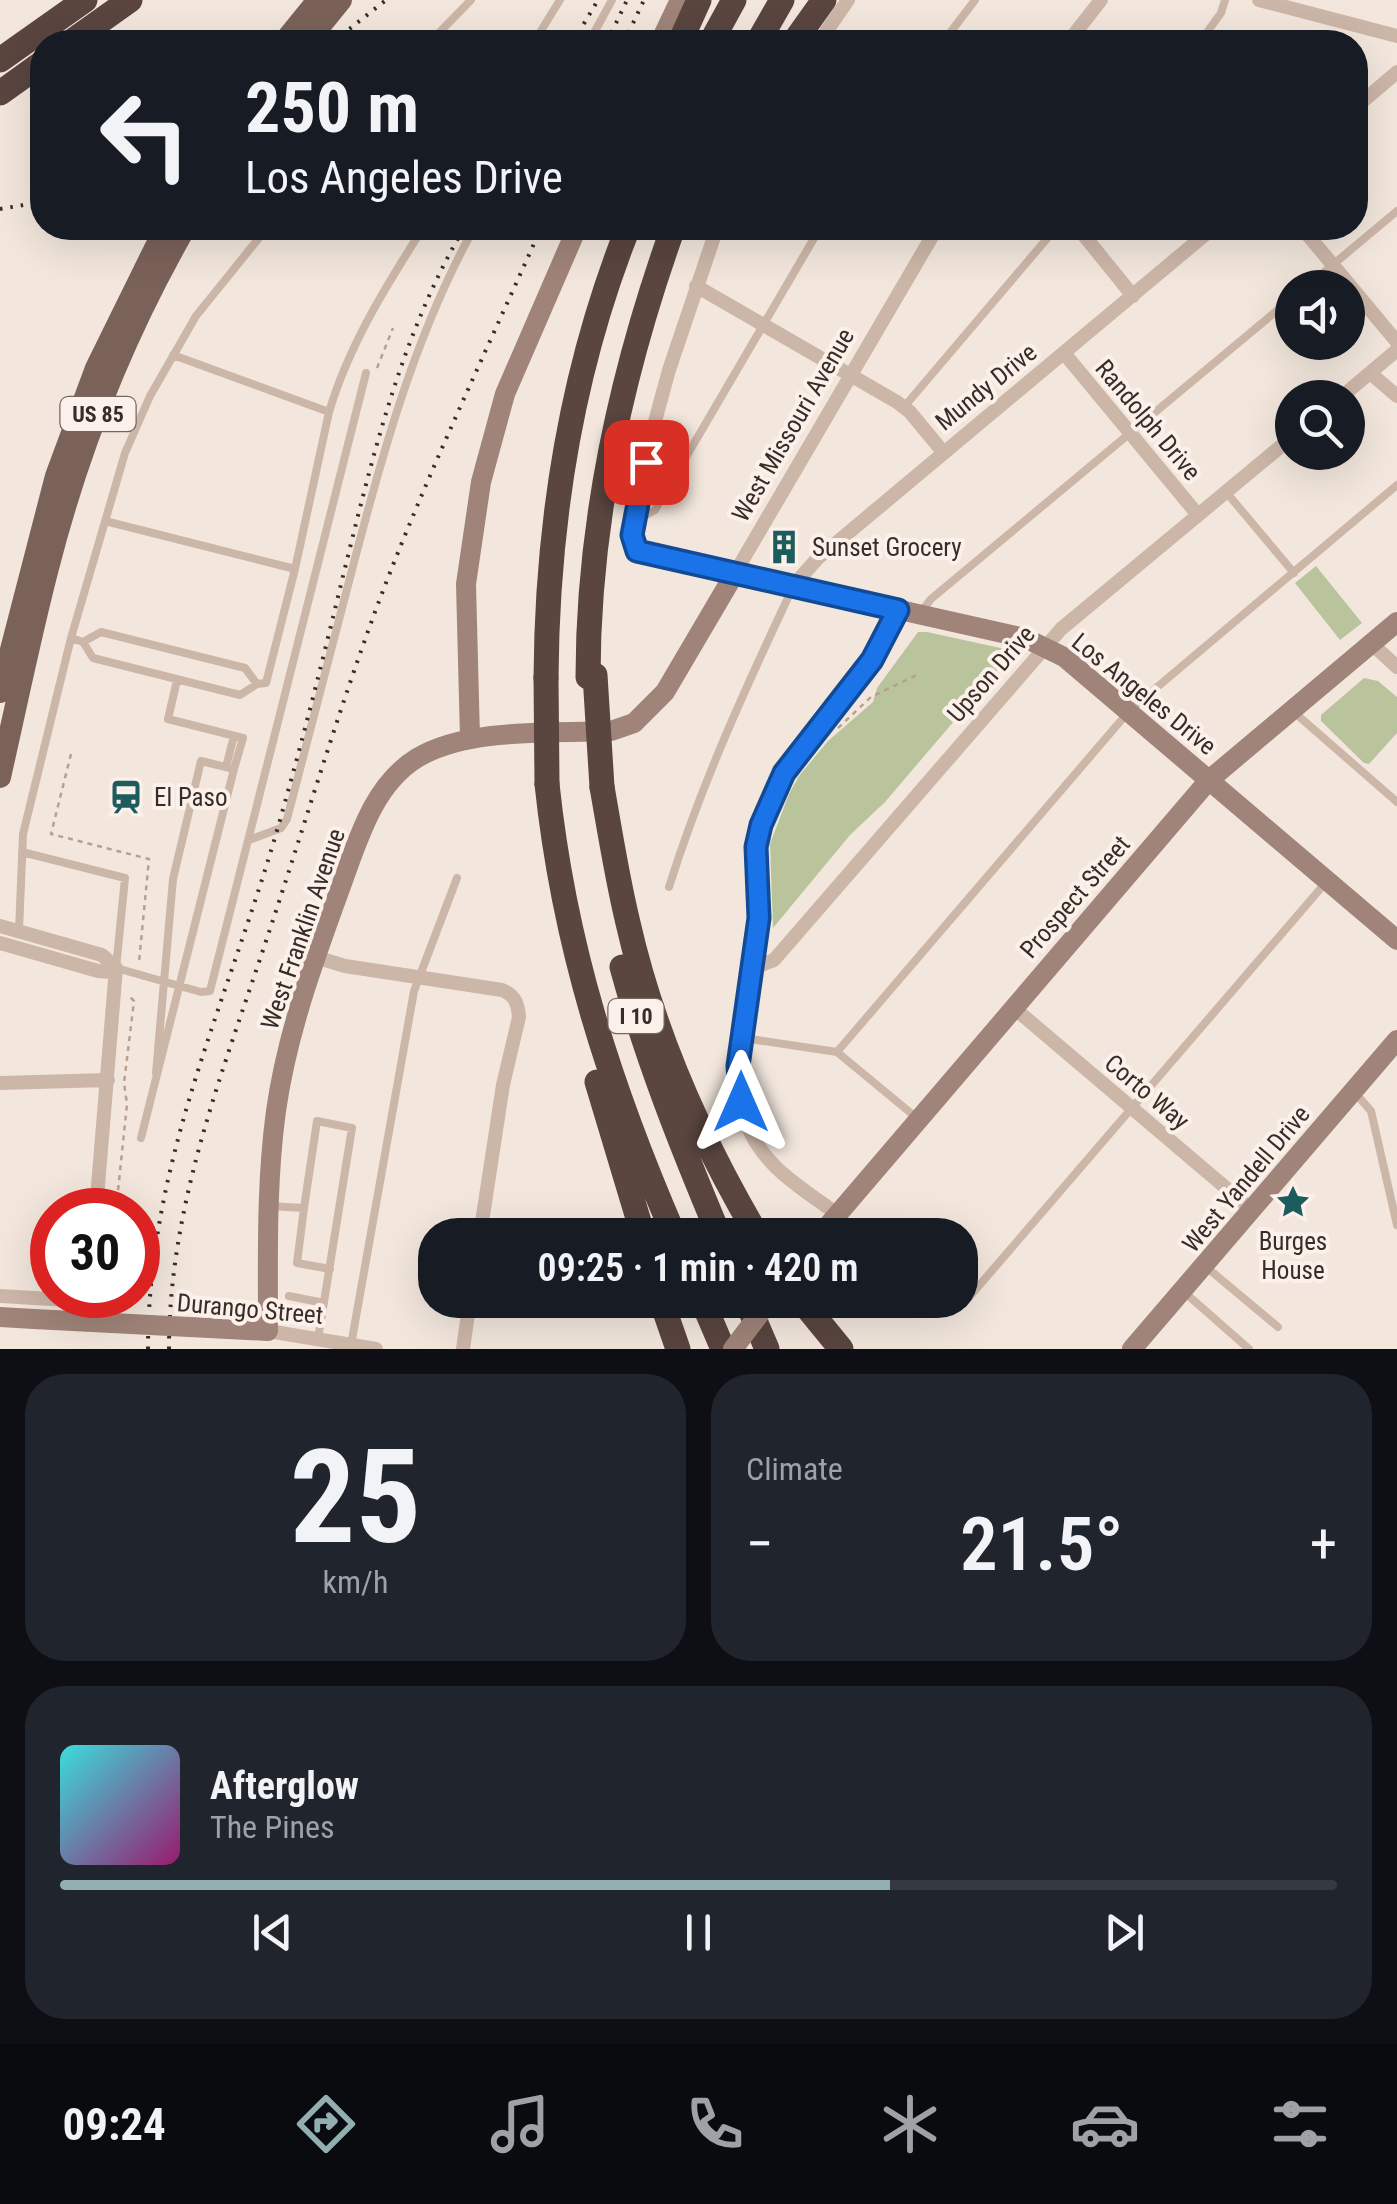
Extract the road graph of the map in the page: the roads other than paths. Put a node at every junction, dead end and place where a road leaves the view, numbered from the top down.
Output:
1 (85, 0) edge
2 (130, 0) edge
3 (318, 0) edge
4 (342, 0) edge
5 (471, 0) edge
6 (560, 0) edge
7 (612, 0) edge
8 (680, 0) edge
9 (700, 0) edge
10 (734, 0) edge
11 (782, 0) edge
12 (824, 0) edge
13 (848, 0) edge
14 (975, 0) edge
15 (1101, 0) edge
16 (1225, 0) edge
17 (1260, 0) edge
18 (42, 30) edge
19 (88, 30) edge
20 (294, 30) edge
21 (317, 30) edge
22 (442, 30) edge
23 (541, 30) edge
24 (596, 30) edge
25 (666, 30) edge
26 (686, 30) edge
27 (718, 30) edge
28 (765, 30) edge
29 (803, 30) edge
30 (827, 30) edge
31 (952, 30) edge
32 (1077, 30) edge
33 (1209, 30) edge
34 (1397, 36) edge
35 (30, 39) edge
36 (0, 60) edge
37 (30, 72) edge
38 (1397, 72) edge
39 (0, 93) edge
40 (1368, 97) edge
41 (1397, 211) edge
42 (1368, 235) edge
43 (158, 240) edge
44 (179, 240) edge
45 (257, 240) edge
46 (415, 240) edge
47 (468, 240) edge
48 (572, 240) edge
49 (622, 240) edge
50 (670, 240) edge
51 (713, 240) edge
52 (813, 240) edge
53 (930, 240) edge
54 (1046, 240) edge
55 (1088, 240) edge
56 (1199, 240) edge
57 (1312, 240) edge
58 (1362, 240) edge
59 (1332, 265) junction
60 (1326, 270) edge
61 (696, 286) junction
62 (1133, 296) junction
63 (1275, 312) edge
64 (763, 324) junction
65 (1397, 342) edge
66 (1397, 350) edge
67 (1064, 353) junction
68 (173, 355) junction
69 (1370, 373) junction
70 (366, 374) dead end
71 (850, 376) junction
72 (1362, 380) edge
73 (1397, 396) edge
74 (904, 407) junction
75 (329, 412) junction
76 (1130, 434) junction
77 (1275, 451) edge
78 (943, 452) junction
79 (1397, 485) edge
80 (1226, 492) junction
81 (636, 515) junction
82 (1198, 516) junction
83 (105, 521) junction
84 (295, 569) junction
85 (1294, 572) junction
86 (735, 573) junction
87 (793, 586) junction
88 (29, 610) junction
89 (909, 613) junction
90 (1397, 622) edge
91 (71, 638) junction
92 (83, 642) junction
93 (1371, 644) junction
94 (1044, 646) junction
95 (1397, 667) edge
96 (177, 680) junction
97 (257, 684) junction
98 (0, 692) edge
99 (1130, 710) junction
100 (1292, 710) junction
101 (611, 731) joint
102 (470, 738) junction
103 (230, 768) junction
104 (0, 776) edge
105 (1209, 780) junction
106 (598, 787) junction
107 (1397, 802) edge
108 (249, 840) junction
109 (22, 852) junction
110 (457, 878) dead end
111 (1328, 881) junction
112 (669, 887) dead end
113 (0, 926) edge
114 (18, 931) junction
115 (1397, 940) edge
116 (0, 943) edge
117 (165, 948) junction
118 (188, 952) junction
119 (315, 956) junction
120 (116, 968) junction
121 (754, 968) junction
122 (419, 978) junction
123 (164, 980) junction
124 (179, 985) junction
125 (587, 1003) junction
126 (1014, 1007) junction
127 (743, 1038) junction
128 (1397, 1040) edge
129 (838, 1052) junction
130 (156, 1073) junction
131 (108, 1080) junction
132 (0, 1083) edge
133 (1353, 1092) junction
134 (1132, 1109) junction
135 (918, 1119) junction
136 (140, 1138) dead end
137 (98, 1188) edge
138 (269, 1206) junction
139 (304, 1208) junction
140 (1252, 1210) junction
141 (837, 1214) junction
142 (483, 1218) edge
143 (637, 1218) edge
144 (667, 1218) edge
145 (711, 1218) edge
146 (747, 1218) edge
147 (834, 1218) edge
148 (1397, 1225) edge
149 (279, 1262) junction
150 (297, 1263) junction
151 (1205, 1266) junction
152 (330, 1269) junction
153 (978, 1288) edge
154 (1183, 1291) junction
155 (0, 1296) edge
156 (288, 1296) dead end
157 (30, 1298) edge
158 (324, 1303) junction
159 (0, 1317) edge
160 (467, 1318) edge
161 (667, 1318) edge
162 (710, 1318) edge
163 (754, 1318) edge
164 (756, 1318) edge
165 (816, 1318) edge
166 (1278, 1328) dead end
167 (268, 1331) junction
168 (318, 1339) junction
169 (352, 1345) junction
170 (1140, 1346) edge
171 (376, 1349) edge
172 (463, 1349) edge
173 (678, 1349) edge
174 (723, 1349) edge
175 (733, 1349) edge
176 (767, 1349) edge
177 (841, 1349) edge
178 (1249, 1349) edge

1 - 18 highway
2 - 19 highway
3 - 20 main road
4 - 21 main road
5 - 22 lane
6 - 23 lane
7 - 24 lane
8 - 25 street
9 - 26 highway
10 - 27 highway
11 - 28 highway
12 - 29 highway
13 - 30 street
14 - 31 lane
15 - 32 street
16 - 33 lane
17 - 34 street
35 - 36 highway
37 - 39 highway
38 - 40 street
41 - 42 lane
43 - 88 main road, US 85
44 - 88 main road, US 85
45 - 68 lane
46 - 75 lane
47 - 108 lane
48 - 102 street
49 - 125 highway, I 10, bridge
50 - 106 highway, I 10, bridge
51 - 61 street
52 - 64 lane
53 - 71 street, West Missouri Avenue
54 - 74 lane
55 - 62 street
56 - 62 street, Mundy Drive
57 - 59 street
58 - 59 lane
59 - 60 lane
59 - 65 street
61 - 64 street
61 - 81 street
62 - 67 street, Mundy Drive
63 - 76 lane
64 - 71 street
64 - 81 lane
66 - 69 street
67 - 76 street, Randolph Drive
67 - 78 street, Mundy Drive
68 - 75 lane
68 - 83 lane
69 - 72 street
69 - 73 street
70 - 108 lane
71 - 74 street
71 - 86 street, West Missouri Avenue
74 - 78 street
75 - 84 lane
76 - 82 street, Randolph Drive
76 - 89 lane
77 - 80 street, Upson Drive
78 - 87 street, Mundy Drive
79 - 85 lane
80 - 82 street, Upson Drive
80 - 85 lane
81 - 86 street, Los Angeles Drive
82 - 94 street, Upson Drive
83 - 84 lane
83 - 91 lane
84 - 97 lane
85 - 99 lane
86 - 87 street, Los Angeles Drive
86 - 101 street, West Missouri Avenue
87 - 89 street, Los Angeles Drive
87 - 112 lane
88 - 98 main road, US 85
88 - 104 main road, US 85
89 - 94 street, Los Angeles Drive
89 - 121 street
90 - 93 street, Prospect Street
91 - 92 lane
91 - 109 lane
92 - 96 lane
92 - 97 lane
93 - 95 street
93 - 100 street, Prospect Street
94 - 99 street, Los Angeles Drive
94 - 121 street, Upson Drive
96 - 97 lane
96 - 103 lane
99 - 105 street, Los Angeles Drive
99 - 129 lane
100 - 105 street, Prospect Street
100 - 107 lane
101 - 102 street, West Franklin Avenue
102 - 119 street, West Franklin Avenue
103 - 117 lane
103 - 118 lane
105 - 111 street, Los Angeles Drive
105 - 126 street, Prospect Street
106 - 145 highway, I 10
106 - 146 highway
108 - 124 lane
109 - 114 lane
109 - 120 lane
110 - 122 lane
111 - 115 street, Los Angeles Drive
111 - 134 lane
113 - 114 street
114 - 120 street
116 - 120 street
117 - 118 lane
117 - 123 lane
118 - 124 lane
119 - 122 street
119 - 138 street, West Franklin Avenue
120 - 123 lane
120 - 131 street
121 - 127 street
122 - 142 street
122 - 169 lane
123 - 124 lane
123 - 130 lane
124 - 130 lane
125 - 143 highway
125 - 144 highway, I 10
126 - 134 street, Corto Way
126 - 135 street, Prospect Street
127 - 129 lane
127 - 141 street
128 - 133 street, West Yandell Drive
129 - 135 lane
130 - 136 lane
131 - 132 street
131 - 137 street
133 - 140 street, West Yandell Drive
133 - 148 lane
134 - 140 street, Corto Way
134 - 153 lane
135 - 141 street, Prospect Street
138 - 139 lane
138 - 149 street, West Franklin Avenue
139 - 150 lane
139 - 152 lane
140 - 151 street, West Yandell Drive
141 - 147 street, Prospect Street
149 - 150 lane
149 - 167 street, West Franklin Avenue
150 - 152 lane
151 - 154 street, West Yandell Drive
151 - 166 lane
152 - 158 lane
154 - 170 street, West Yandell Drive
154 - 178 lane
155 - 157 street
156 - 158 lane
158 - 168 lane
159 - 167 street, Durango Street, bridge
160 - 172 street
161 - 173 highway
162 - 174 highway
163 - 176 highway
164 - 175 street, bridge
165 - 177 highway
167 - 168 street, Durango Street
168 - 169 street, Durango Street
169 - 171 street, Durango Street

